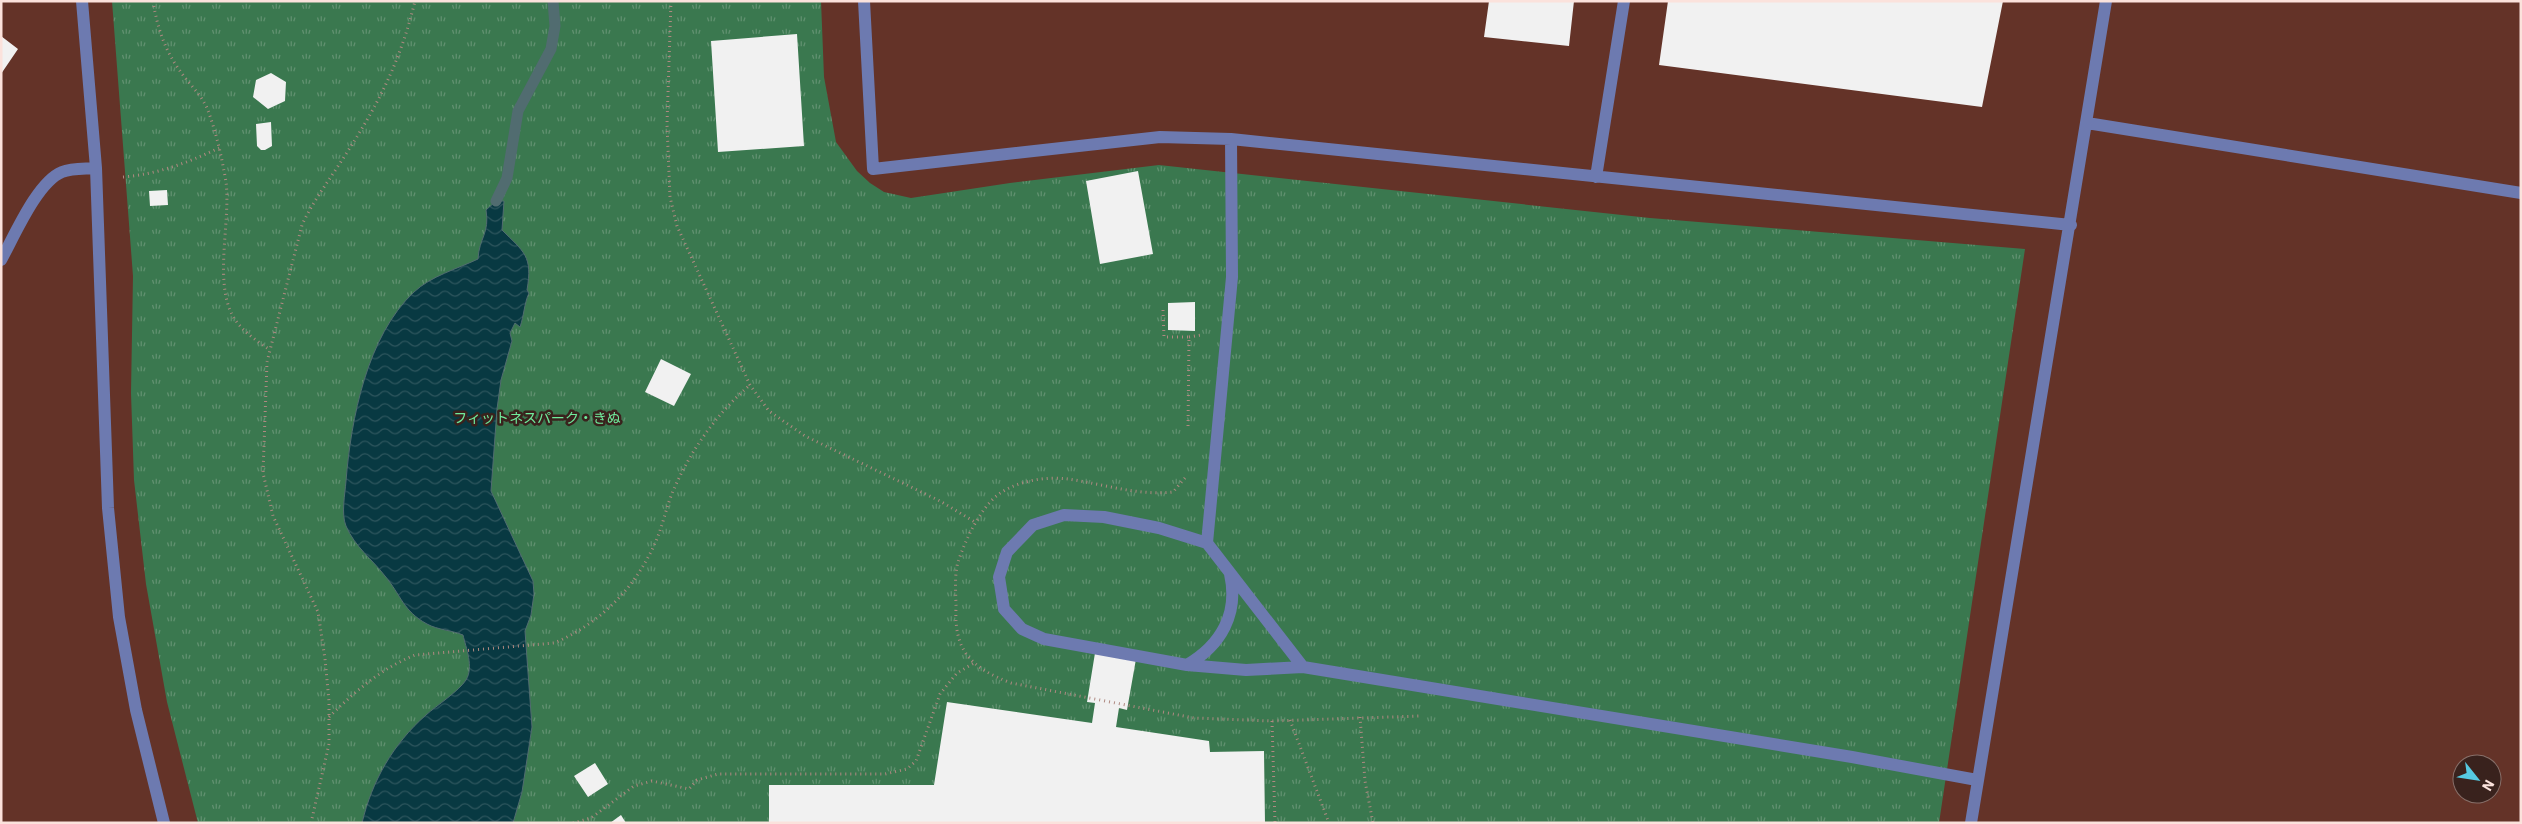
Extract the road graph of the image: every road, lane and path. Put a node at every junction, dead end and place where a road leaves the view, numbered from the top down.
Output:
1 (82, 1) edge
2 (153, 1) edge
3 (415, 1) edge
4 (671, 1) edge
5 (864, 1) edge
6 (1624, 1) edge
7 (2106, 1) edge
8 (2087, 123) junction
9 (1231, 139) junction
10 (219, 148) junction
11 (96, 168) junction
12 (120, 177) dead end
13 (1596, 177) junction
14 (2521, 193) edge
15 (2071, 225) junction
16 (1, 260) edge
17 (1195, 335) dead end
18 (1189, 337) dead end
19 (270, 350) junction
20 (750, 385) junction
21 (975, 522) dead end
22 (1207, 543) junction
23 (1229, 570) junction
24 (974, 663) dead end
25 (1187, 665) junction
26 (1303, 667) junction
27 (1360, 717) dead end
28 (329, 718) junction
29 (1290, 720) dead end
30 (1272, 721) dead end
31 (1977, 780) junction
32 (164, 823) edge
33 (311, 823) edge
34 (573, 823) edge
35 (1276, 823) edge
36 (1329, 823) edge
37 (1373, 823) edge
38 (1971, 823) edge

1 - 11 street
2 - 10 path
3 - 19 path
4 - 20 path
5 - 9 street
6 - 13 street
7 - 8 street
8 - 14 street
8 - 15 street
9 - 13 street
9 - 22 street
10 - 12 path
10 - 19 path
11 - 16 street
11 - 32 street
13 - 15 street
15 - 31 street
17 - 18 path
19 - 28 path
20 - 21 path
20 - 28 path
22 - 23 street
22 - 25 street
23 - 25 street
23 - 26 street
24 - 34 path
25 - 26 street
26 - 31 street
27 - 37 path
28 - 33 path
29 - 36 path
30 - 35 path
31 - 38 street

